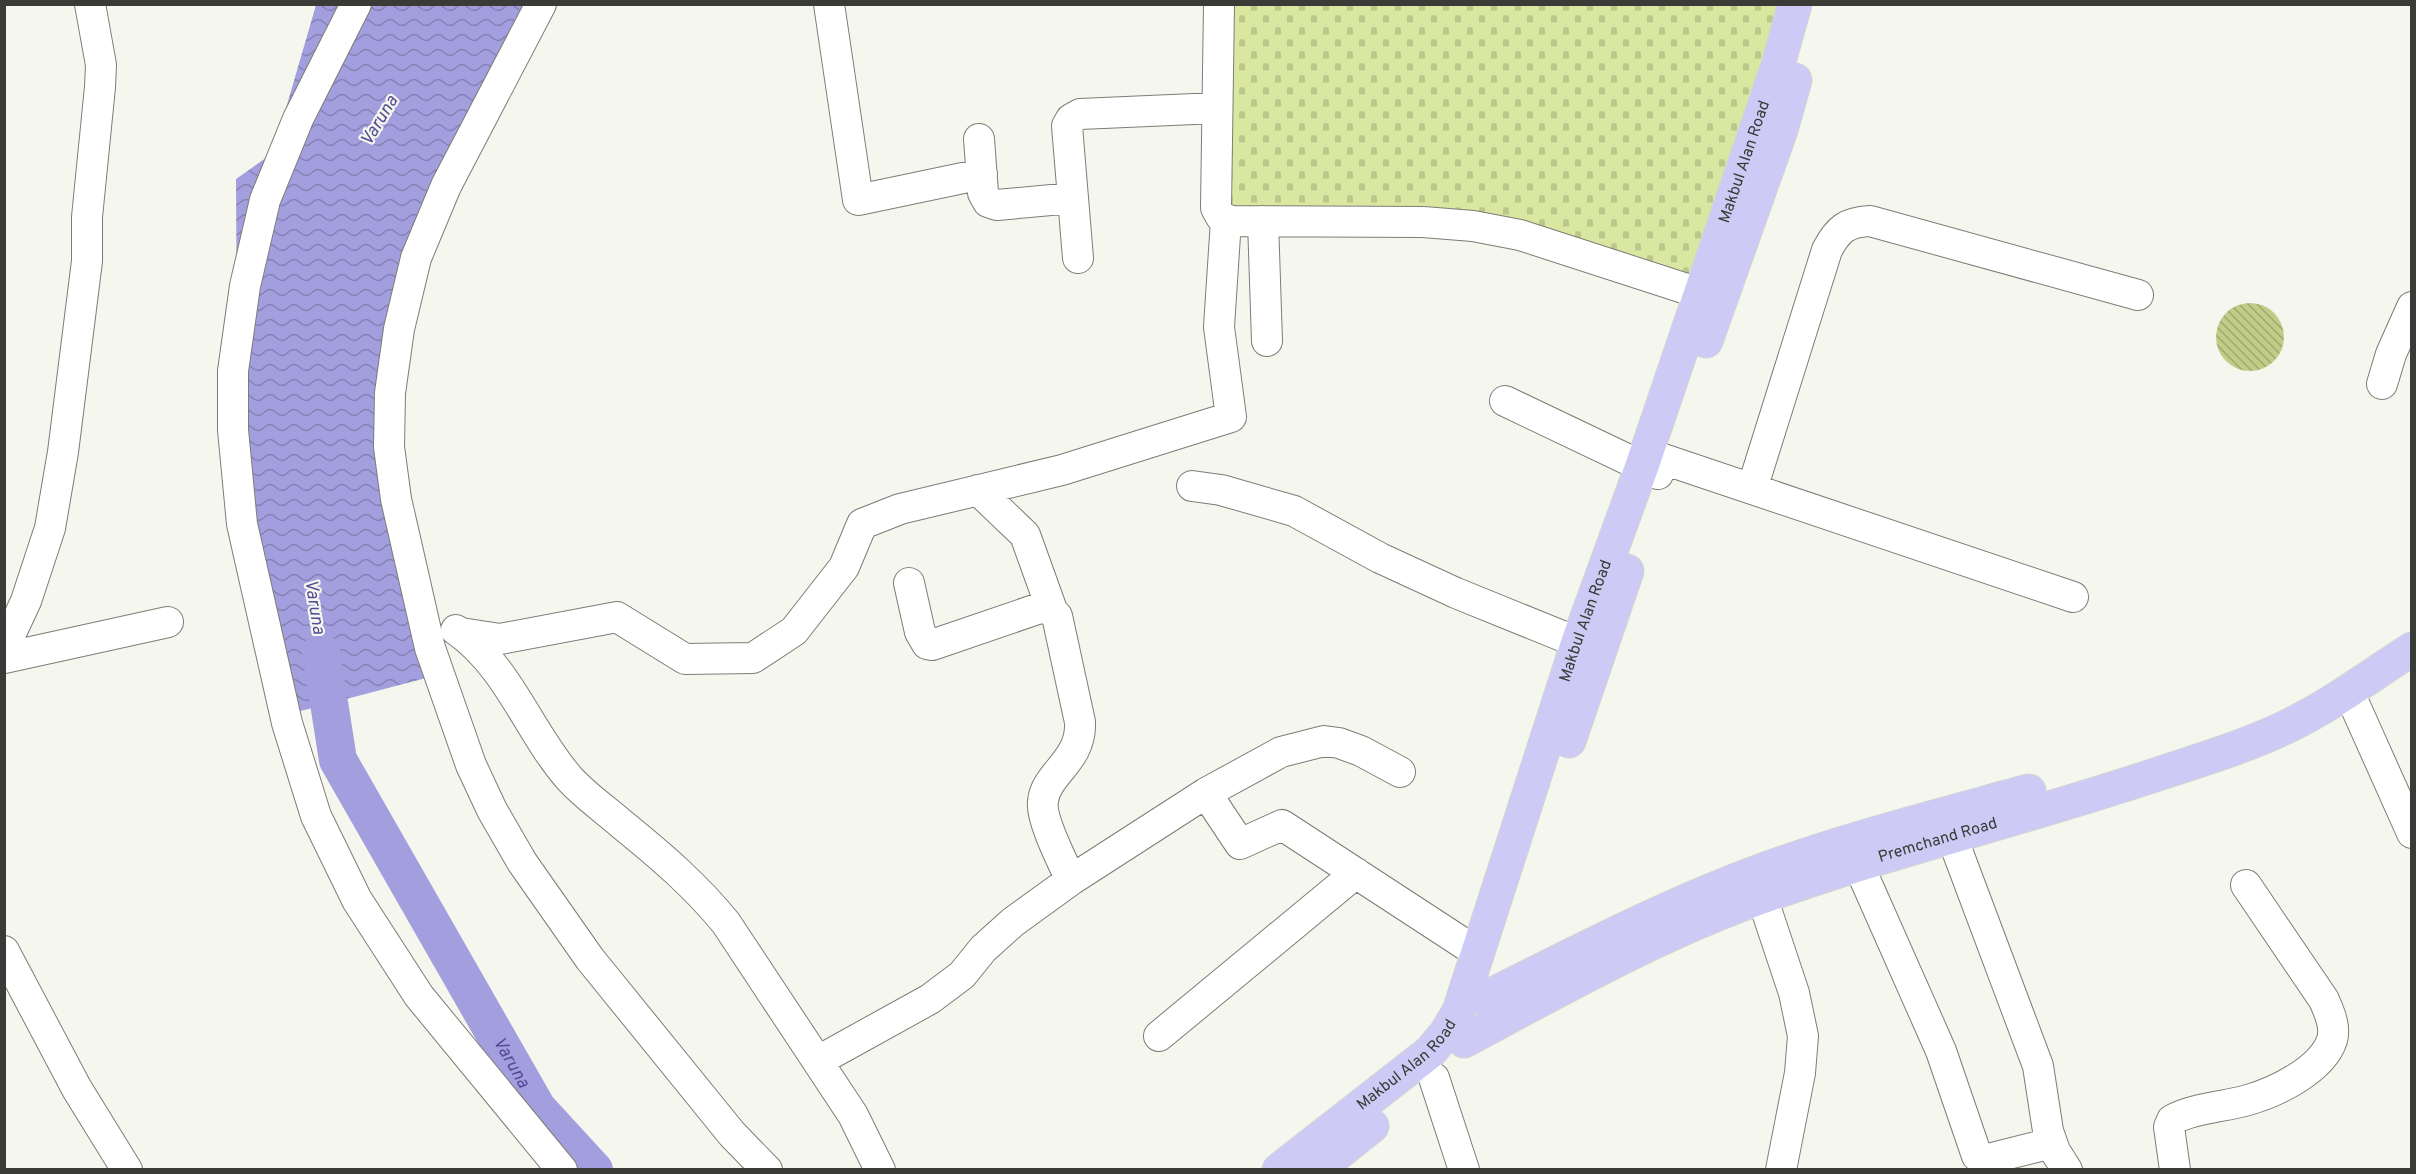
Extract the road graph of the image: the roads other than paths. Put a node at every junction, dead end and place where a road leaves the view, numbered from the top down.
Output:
1 (90, 4) edge
2 (356, 4) edge
3 (541, 4) edge
4 (829, 4) edge
5 (1219, 4) edge
6 (1795, 4) edge
7 (1816, 4) edge
8 (1217, 108) junction
9 (979, 139) dead end
10 (982, 174) junction
11 (1073, 198) junction
12 (1739, 214) junction
13 (1226, 220) junction
14 (1263, 221) junction
15 (1078, 258) dead end
16 (1699, 293) junction
17 (2139, 295) dead end
18 (2412, 307) edge
19 (1267, 341) dead end
20 (2401, 360) edge
21 (2382, 384) dead end
22 (1505, 401) dead end
23 (1655, 466) junction
24 (1192, 486) dead end
25 (1752, 489) junction
26 (978, 490) junction
27 (909, 583) dead end
28 (2073, 597) dead end
29 (420, 604) junction
30 (1052, 610) junction
31 (168, 622) dead end
32 (2412, 625) edge
33 (460, 633) junction
34 (1589, 647) junction
35 (4, 648) edge
36 (2412, 649) edge
37 (4, 658) edge
38 (2348, 690) junction
39 (1400, 772) dead end
40 (1206, 793) junction
41 (2412, 833) edge
42 (1952, 837) junction
43 (1859, 866) junction
44 (1356, 873) junction
45 (1071, 880) junction
46 (2246, 885) dead end
47 (1762, 897) junction
48 (4, 951) edge
49 (1478, 953) junction
50 (1485, 998) junction
51 (1159, 1036) dead end
52 (1464, 1041) junction
53 (818, 1061) junction
54 (1434, 1078) junction
55 (2052, 1143) junction
56 (127, 1170) edge
57 (562, 1170) edge
58 (767, 1170) edge
59 (880, 1170) edge
60 (1280, 1170) edge
61 (1317, 1170) edge
62 (1464, 1170) edge
63 (1781, 1170) edge
64 (2067, 1170) edge
65 (2175, 1170) edge

1 - 35 street
2 - 57 street
3 - 29 street
4 - 10 street
5 - 8 street
6 - 12 highway, Makbul Alan Road
7 - 12 highway, Makbul Alan Road
8 - 11 street
8 - 13 street
9 - 10 street
10 - 11 street
11 - 15 street
12 - 16 highway, Makbul Alan Road
12 - 23 highway, Makbul Alan Road
13 - 14 street
13 - 26 street
14 - 16 street
14 - 19 street
16 - 23 highway, Makbul Alan Road
17 - 25 street
18 - 20 street
20 - 21 street
22 - 23 street
23 - 25 street
23 - 34 highway, Makbul Alan Road
24 - 34 street
25 - 28 street
26 - 30 street
26 - 33 street
27 - 30 street
29 - 33 street
29 - 58 street
30 - 45 street
31 - 37 street
32 - 50 highway, Premchand Road
33 - 53 street
34 - 49 highway, Makbul Alan Road
34 - 50 highway, Makbul Alan Road
36 - 38 highway, Premchand Road
38 - 41 street
38 - 42 highway, Premchand Road
39 - 40 street
40 - 44 street
40 - 45 street
42 - 43 highway, Premchand Road
42 - 55 street
43 - 47 highway, Premchand Road
43 - 55 street
44 - 49 street
44 - 51 street
45 - 53 street
46 - 65 street
47 - 52 highway, Premchand Road
47 - 63 street
48 - 56 street
49 - 60 highway, Makbul Alan Road
50 - 52 highway, Makbul Alan Road
52 - 54 highway, Makbul Alan Road
53 - 59 street
54 - 61 highway, Makbul Alan Road
54 - 62 street
55 - 64 street

